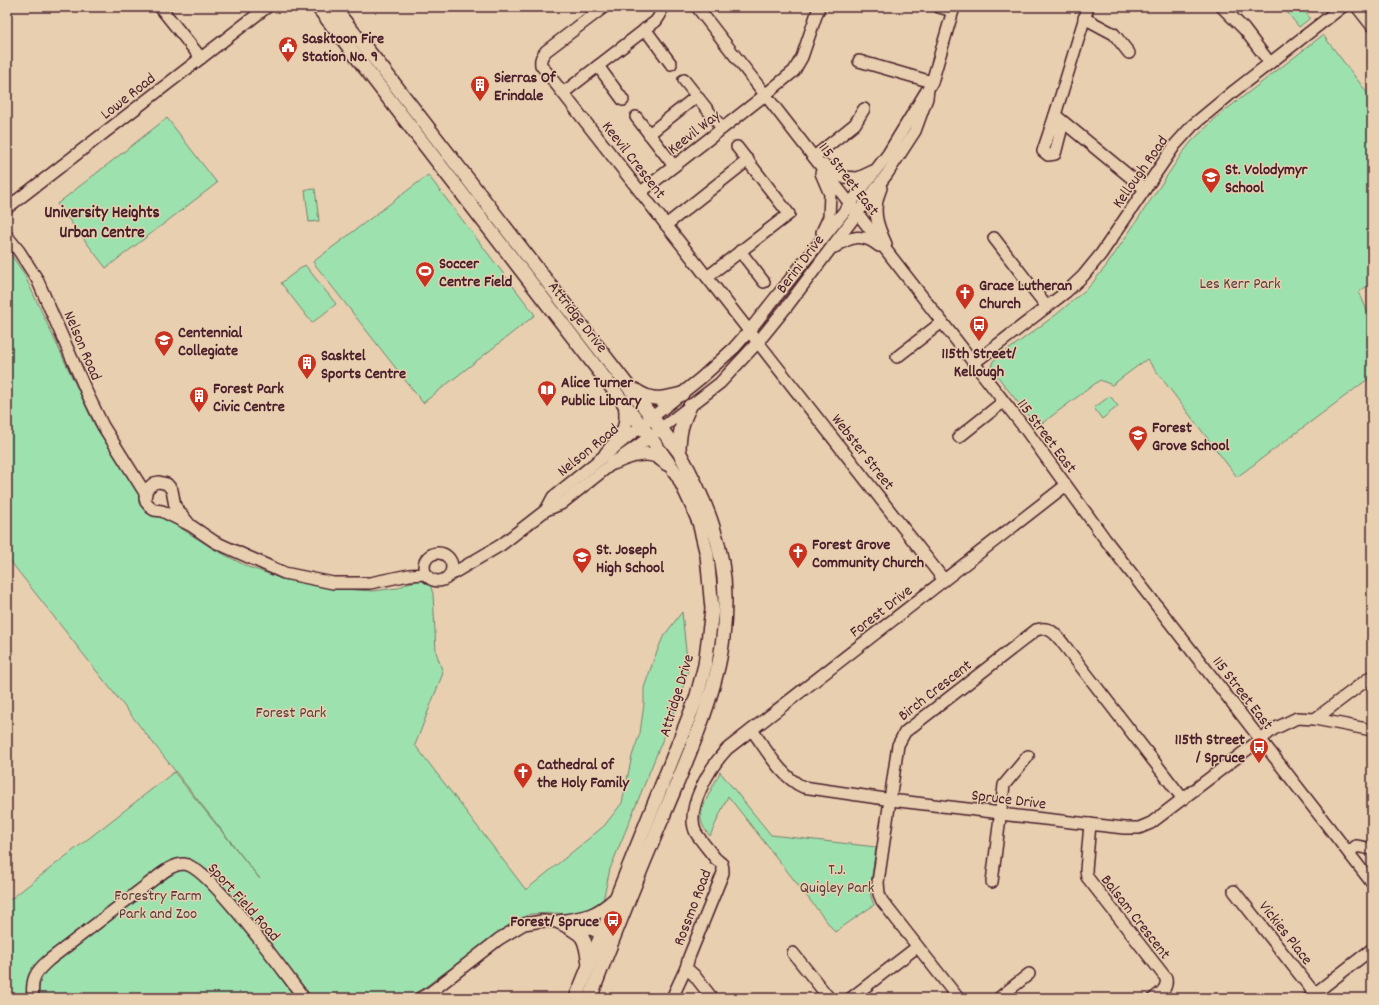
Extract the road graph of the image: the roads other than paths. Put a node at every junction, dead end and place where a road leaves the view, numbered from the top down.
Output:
1 (160, 7) edge
2 (267, 7) edge
3 (604, 7) edge
4 (660, 7) edge
5 (696, 7) edge
6 (819, 7) edge
7 (939, 7) edge
8 (1088, 7) edge
9 (1222, 7) edge
10 (1342, 7) edge
11 (1357, 7) edge
12 (325, 8) edge
13 (954, 9) edge
14 (1084, 18) junction
15 (1372, 26) edge
16 (645, 29) junction
17 (1129, 53) dead end
18 (200, 58) junction
19 (859, 61) dead end
20 (1270, 63) junction
21 (671, 64) dead end
22 (598, 66) junction
23 (684, 80) dead end
24 (930, 85) junction
25 (563, 93) junction
26 (766, 95) junction
27 (697, 96) junction
28 (623, 100) dead end
29 (864, 109) dead end
30 (1055, 115) junction
31 (636, 117) dead end
32 (1063, 123) junction
33 (722, 128) junction
34 (649, 134) junction
35 (737, 147) dead end
36 (814, 158) junction
37 (748, 160) junction
38 (674, 166) junction
39 (882, 171) junction
40 (1145, 189) junction
41 (641, 192) junction
42 (850, 204) junction
43 (7, 208) edge
44 (857, 213) junction
45 (666, 225) junction
46 (7, 236) edge
47 (994, 238) dead end
48 (815, 247) junction
49 (740, 252) junction
50 (827, 253) junction
51 (895, 261) junction
52 (707, 277) junction
53 (764, 282) dead end
54 (1047, 307) junction
55 (942, 322) junction
56 (749, 331) junction
57 (758, 342) junction
58 (897, 357) dead end
59 (974, 363) junction
60 (628, 386) junction
61 (682, 394) junction
62 (1003, 402) junction
63 (625, 403) junction
64 (690, 406) junction
65 (652, 417) junction
66 (642, 426) junction
67 (661, 428) junction
68 (650, 437) junction
69 (959, 437) dead end
70 (679, 452) junction
71 (609, 458) junction
72 (130, 468) junction
73 (673, 468) junction
74 (154, 483) junction
75 (1065, 486) junction
76 (145, 493) junction
77 (174, 498) junction
78 (162, 511) junction
79 (190, 525) junction
80 (483, 556) junction
81 (449, 558) junction
82 (425, 570) junction
83 (450, 575) junction
84 (944, 580) junction
85 (1372, 676) edge
86 (1315, 719) junction
87 (752, 730) junction
88 (1372, 730) edge
89 (1260, 740) junction
90 (1028, 756) dead end
91 (1183, 799) junction
92 (890, 800) junction
93 (1001, 813) junction
94 (1090, 824) junction
95 (1372, 849) edge
96 (1348, 853) junction
97 (992, 882) dead end
98 (1372, 883) edge
99 (1234, 891) dead end
100 (616, 898) junction
101 (559, 922) junction
102 (607, 935) junction
103 (918, 947) junction
104 (1372, 949) edge
105 (793, 953) dead end
106 (589, 964) junction
107 (686, 968) junction
108 (1029, 974) dead end
109 (1312, 996) edge
110 (33, 998) edge
111 (304, 998) edge
112 (420, 998) edge
113 (576, 998) edge
114 (590, 998) edge
115 (672, 998) edge
116 (712, 998) edge
117 (829, 998) edge
118 (851, 998) edge
119 (958, 998) edge
120 (999, 998) edge
121 (1154, 998) edge

1 - 18 street
2 - 18 street, Lowe Road
3 - 25 street, Keevil Crescent
4 - 16 street
5 - 26 street, 115 Street East
6 - 26 street, Keevil Way
7 - 13 street
8 - 14 street
9 - 20 street
10 - 20 street, Kellough Road
11 - 15 street
12 - 60 main road, Attridge Drive
12 - 63 main road, Attridge Drive
13 - 24 street, Berini Drive
14 - 17 street
14 - 30 street
16 - 21 street
16 - 22 street
18 - 43 street, Lowe Road
19 - 24 street
20 - 40 street, Kellough Road
22 - 25 street
22 - 28 street
23 - 27 street
24 - 39 street, Berini Drive
25 - 41 street, Keevil Crescent
26 - 33 street, Keevil Way
26 - 36 street, 115 Street East
27 - 33 street
27 - 34 street
29 - 36 street
30 - 32 street
30 - 32 street
31 - 34 street
32 - 40 street
33 - 38 street, Keevil Way
34 - 38 street
35 - 37 street
36 - 39 street
36 - 42 street, 115 Street East
36 - 48 street
37 - 45 street
37 - 49 street
38 - 41 street, Keevil Way
39 - 42 street, Berini Drive
39 - 44 street, Berini Drive
39 - 51 street
40 - 54 street, Kellough Road
41 - 45 street, Keevil Crescent
42 - 44 street, 115 Street East
42 - 48 street, Berini Drive
44 - 50 street, Berini Drive
44 - 51 street, 115 Street East
45 - 52 street, Keevil Crescent
46 - 72 street, Nelson Road
47 - 54 street
48 - 56 street, Berini Drive
49 - 52 street
49 - 53 street
50 - 51 street
50 - 57 street, Berini Drive
51 - 55 street, 115 Street East
52 - 56 street, Keevil Crescent
54 - 59 street, Kellough Road
55 - 58 street
55 - 59 street, 115 Street East
56 - 57 street, Keevil Crescent
56 - 61 street, Berini Drive
57 - 64 street, Berini Drive
57 - 84 street, Webster Street
59 - 62 street, 115 Street East
60 - 61 main road
60 - 65 main road, Attridge Drive
61 - 65 street, Berini Drive
62 - 69 street
62 - 75 street, 115 Street East
63 - 66 main road, Attridge Drive
63 - 71 main road
64 - 67 street, Berini Drive
64 - 70 main road
65 - 66 street, Nelson Road
65 - 67 main road, Attridge Drive
66 - 68 main road, Attridge Drive
66 - 71 street, Nelson Road
67 - 68 street, Nelson Road
67 - 70 main road, Attridge Drive
68 - 71 street, Nelson Road
68 - 73 main road, Attridge Drive
70 - 102 main road, Attridge Drive
71 - 73 main road
71 - 80 street, Nelson Road
72 - 74 street, Nelson Road
72 - 76 street, Nelson Road
73 - 100 main road, Attridge Drive
74 - 76 street
74 - 77 street, Nelson Road
75 - 84 street, Forest Drive
75 - 89 street, 115 Street East
76 - 78 street, Nelson Road
77 - 78 street
77 - 79 street, Nelson Road
78 - 79 street, Nelson Road
79 - 82 street, Nelson Road
80 - 81 street, Nelson Road
80 - 83 street, Nelson Road
81 - 82 street
81 - 83 street
82 - 83 street
84 - 87 street, Forest Drive
85 - 86 street
86 - 88 street, Spruce Drive
86 - 89 street, Spruce Drive
87 - 92 street, Spruce Drive
87 - 107 street, Rossmo Road
89 - 91 street, Spruce Drive
89 - 96 street, 115 Street East
90 - 93 street
91 - 92 street, Birch Crescent
91 - 94 street, Spruce Drive
92 - 93 street, Spruce Drive
92 - 103 street, Birch Crescent
93 - 94 street, Spruce Drive
93 - 97 street
94 - 121 street, Balsam Crescent
95 - 96 street
96 - 98 street, 115 Street East
99 - 109 street, Vickies Place
100 - 101 main road
100 - 102 main road, Attridge Drive
101 - 102 street
101 - 106 main road
101 - 112 street
102 - 106 main road, Attridge Drive
102 - 114 main road, Attridge Drive
103 - 118 street
103 - 119 street, Birch Crescent
104 - 109 street
105 - 117 street
106 - 113 main road, Attridge Drive
107 - 115 street
107 - 116 street, Rossmo Road
108 - 120 street
110 - 111 street, Sport Field Road

